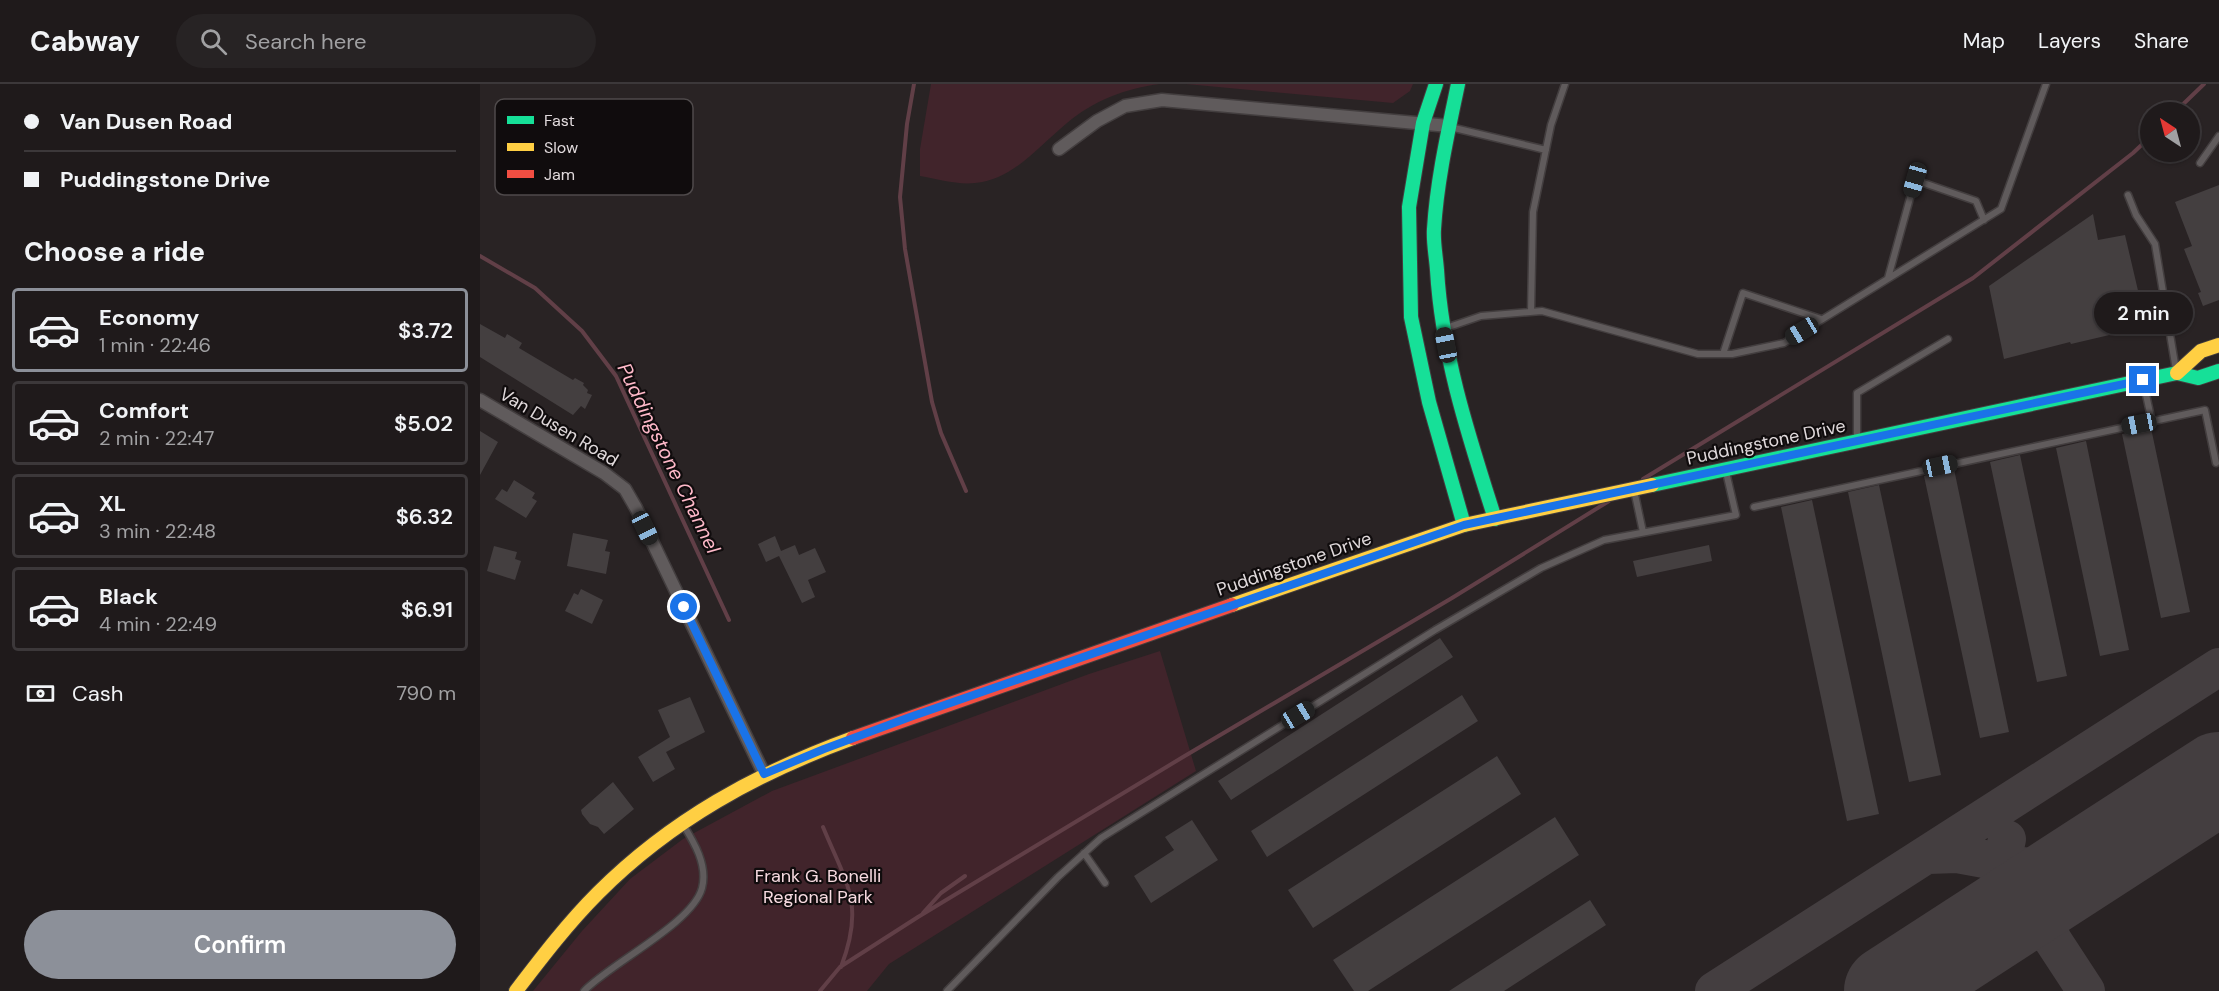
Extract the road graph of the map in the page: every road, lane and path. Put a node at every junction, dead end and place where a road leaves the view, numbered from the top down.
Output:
1 (1436, 84) edge
2 (1458, 84) edge
3 (1565, 84) edge
4 (2046, 84) edge
5 (1423, 123) junction
6 (1449, 126) junction
7 (2219, 136) edge
8 (1059, 149) dead end
9 (1546, 150) junction
10 (2200, 163) dead end
11 (2128, 195) dead end
12 (1984, 220) junction
13 (1887, 279) junction
14 (1531, 312) junction
15 (1821, 320) junction
16 (1443, 329) junction
17 (1948, 339) dead end
18 (2219, 345) edge
19 (1723, 354) junction
20 (2219, 371) edge
21 (2177, 373) junction
22 (2143, 380) junction
23 (480, 400) edge
24 (2152, 422) junction
25 (1857, 441) junction
26 (2216, 463) dead end
27 (1725, 470) junction
28 (1634, 489) junction
29 (1754, 507) dead end
30 (1495, 519) junction
31 (1464, 525) junction
32 (1643, 532) junction
33 (764, 774) junction
34 (682, 823) junction
35 (1084, 853) junction
36 (1105, 883) dead end
37 (516, 991) edge
38 (584, 991) edge
39 (947, 991) edge

1 - 5 street
2 - 6 street
3 - 9 lane
4 - 12 lane
5 - 6 street
5 - 8 street
5 - 31 street
6 - 9 lane
6 - 16 street
7 - 10 lane
9 - 14 lane
11 - 21 lane
12 - 13 lane
12 - 13 lane
13 - 15 lane
14 - 16 lane
14 - 19 lane
15 - 19 lane
15 - 19 lane
16 - 30 street
17 - 25 lane
18 - 21 street
20 - 21 street, Puddingstone Drive
21 - 22 street, Puddingstone Drive
22 - 24 lane
22 - 25 street, Puddingstone Drive
23 - 33 street, Van Dusen Road
24 - 26 lane
24 - 29 lane
25 - 27 street, Puddingstone Drive
27 - 28 street, Puddingstone Drive
27 - 32 lane
28 - 30 street, Puddingstone Drive
28 - 32 lane
30 - 31 street, Puddingstone Drive
31 - 33 street, Puddingstone Drive
32 - 35 lane
33 - 34 street, Puddingstone Drive
34 - 37 street, Puddingstone Drive
34 - 38 lane
35 - 36 lane
35 - 39 lane

